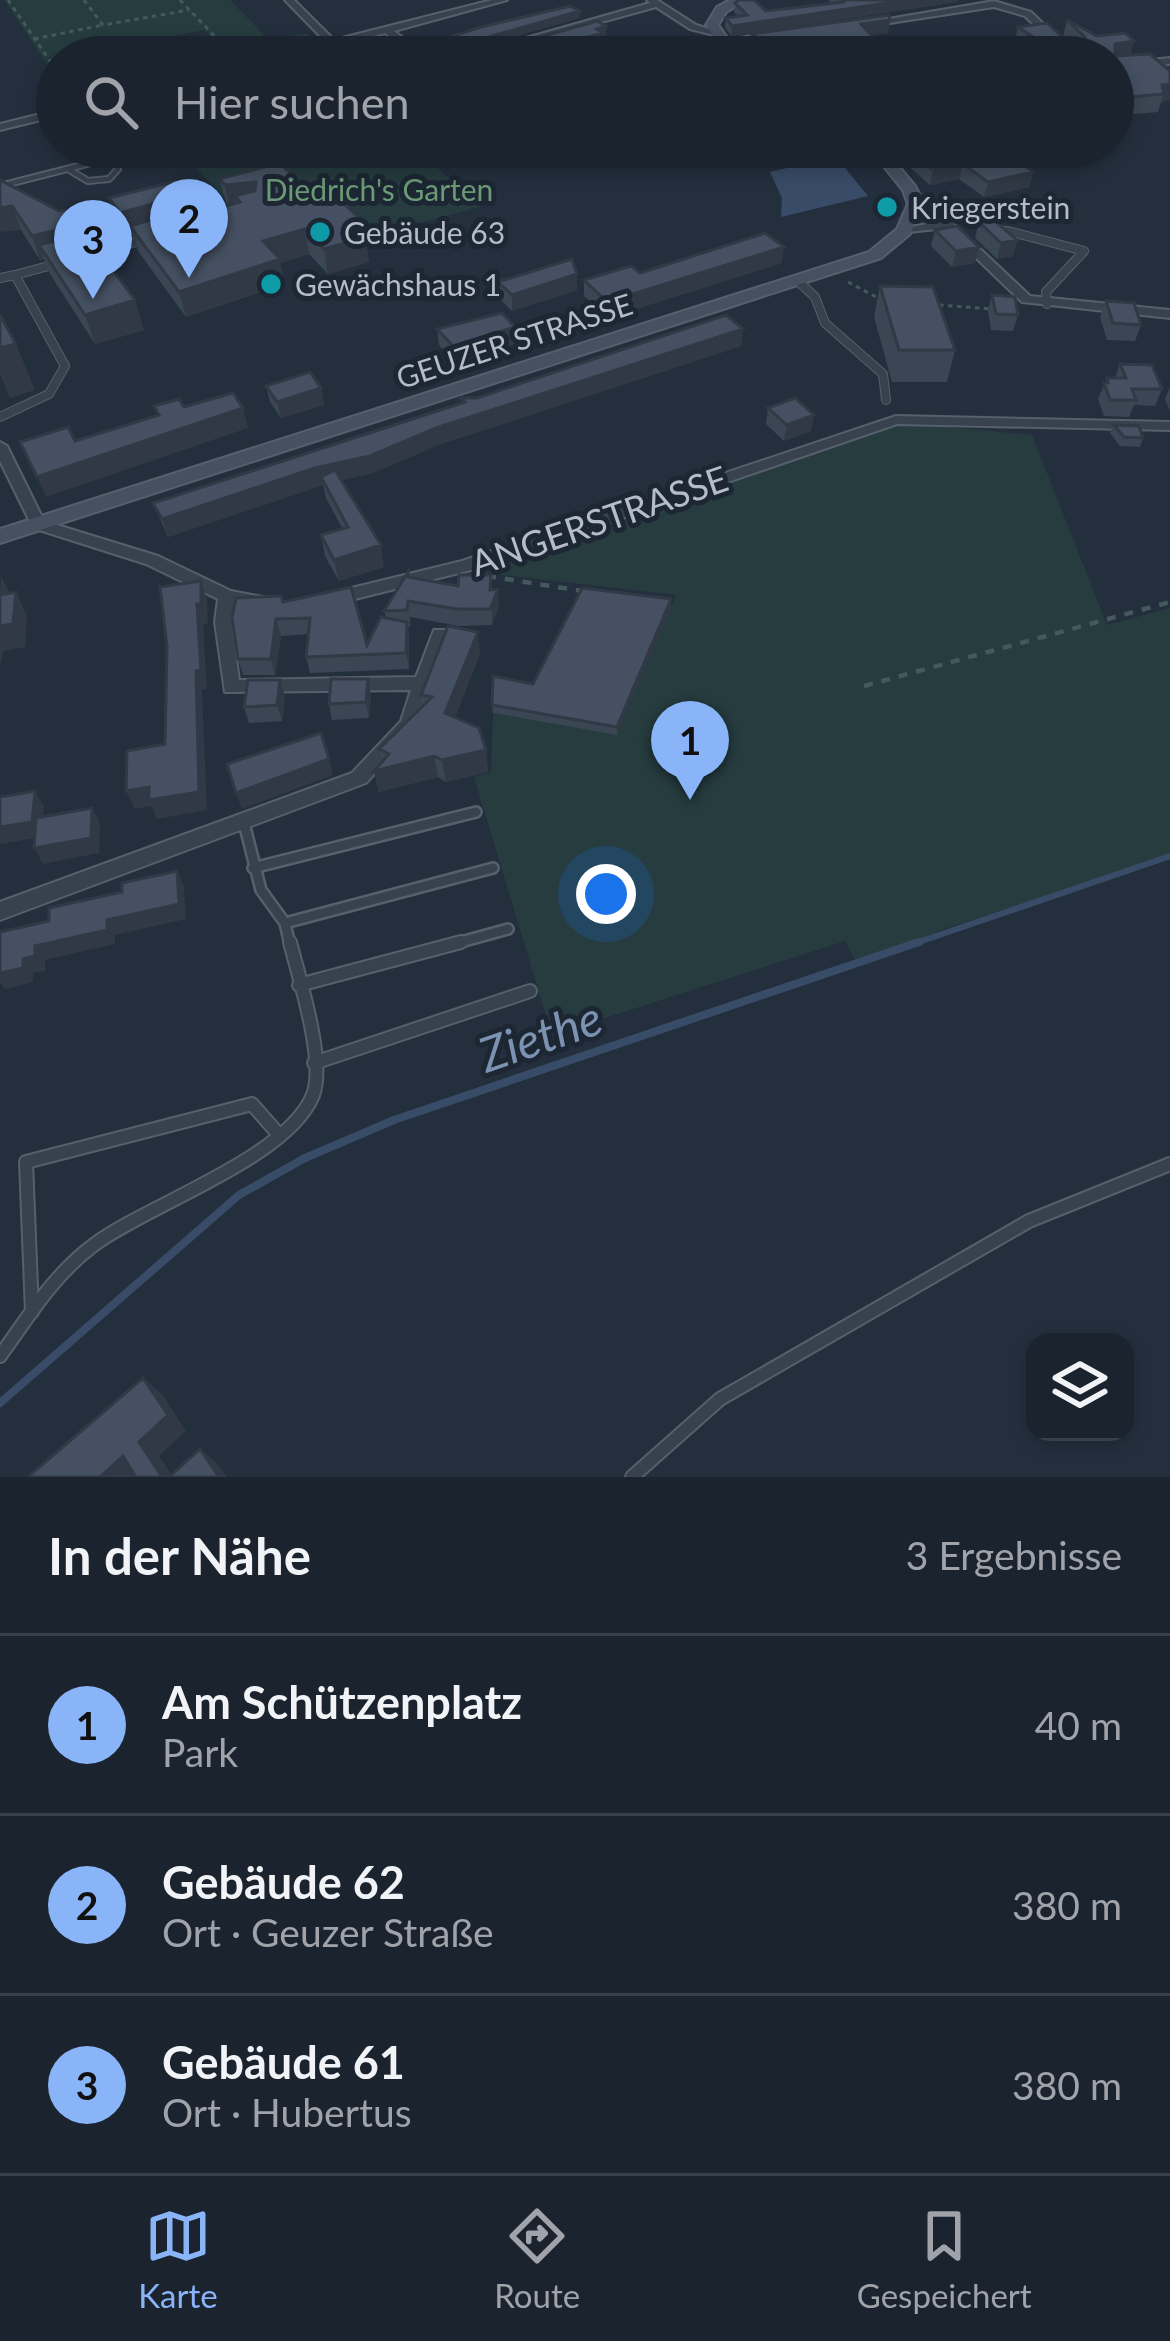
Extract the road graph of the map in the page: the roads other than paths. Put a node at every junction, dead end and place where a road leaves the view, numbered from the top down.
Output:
1 (289, 0) edge
2 (503, 0) edge
3 (739, 0) edge
4 (654, 2) edge
5 (863, 23) edge
6 (386, 29) junction
7 (776, 35) edge
8 (325, 36) edge
9 (359, 36) edge
10 (396, 36) edge
11 (541, 36) edge
12 (716, 36) edge
13 (719, 36) edge
14 (748, 36) edge
15 (1051, 36) edge
16 (1170, 61) edge
17 (1134, 65) edge
18 (36, 119) edge
19 (0, 128) edge
20 (75, 168) edge
21 (117, 168) edge
22 (892, 168) edge
23 (68, 170) junction
24 (0, 186) edge
25 (915, 209) junction
26 (944, 222) junction
27 (904, 231) junction
28 (149, 238) edge
29 (82, 256) edge
30 (60, 263) edge
31 (15, 275) junction
32 (0, 278) edge
33 (798, 281) junction
34 (1047, 304) junction
35 (1170, 314) edge
36 (886, 400) dead end
37 (0, 417) edge
38 (1170, 426) edge
39 (0, 446) edge
40 (38, 524) junction
41 (0, 536) edge
42 (227, 596) junction
43 (283, 603) edge
44 (304, 604) edge
45 (440, 634) edge
46 (422, 682) junction
47 (476, 812) dead end
48 (236, 826) junction
49 (253, 868) junction
50 (493, 868) dead end
51 (0, 911) edge
52 (285, 923) junction
53 (508, 929) dead end
54 (299, 985) junction
55 (530, 991) dead end
56 (314, 1063) junction
57 (280, 1136) junction
58 (1170, 1163) edge
59 (32, 1313) junction
60 (0, 1356) edge
61 (632, 1477) edge

1 - 8 street
2 - 6 street
3 - 13 main road
4 - 11 street
4 - 12 street
5 - 15 street
6 - 9 street
6 - 10 street
7 - 14 street
16 - 17 street
18 - 19 street
20 - 23 lane
21 - 23 lane
22 - 25 main road
23 - 24 lane
25 - 26 street
25 - 27 main road
26 - 27 street
26 - 34 street
26 - 34 lane
27 - 33 main road, GEUZER STRASSE
28 - 29 lane
30 - 31 lane
31 - 32 lane
31 - 37 lane
33 - 36 lane
33 - 40 main road, GEUZER STRASSE
34 - 35 street
38 - 44 street, ANGERSTRASSE
39 - 40 street
40 - 41 main road, GEUZER STRASSE
40 - 42 street
42 - 43 street
42 - 46 street
45 - 46 street
46 - 48 street
47 - 49 lane
48 - 49 lane
48 - 51 street
49 - 52 lane
50 - 52 lane
52 - 54 lane
53 - 54 lane
54 - 56 lane
55 - 56 lane
56 - 57 lane
57 - 59 lane
57 - 59 lane
58 - 61 lane
59 - 60 lane

